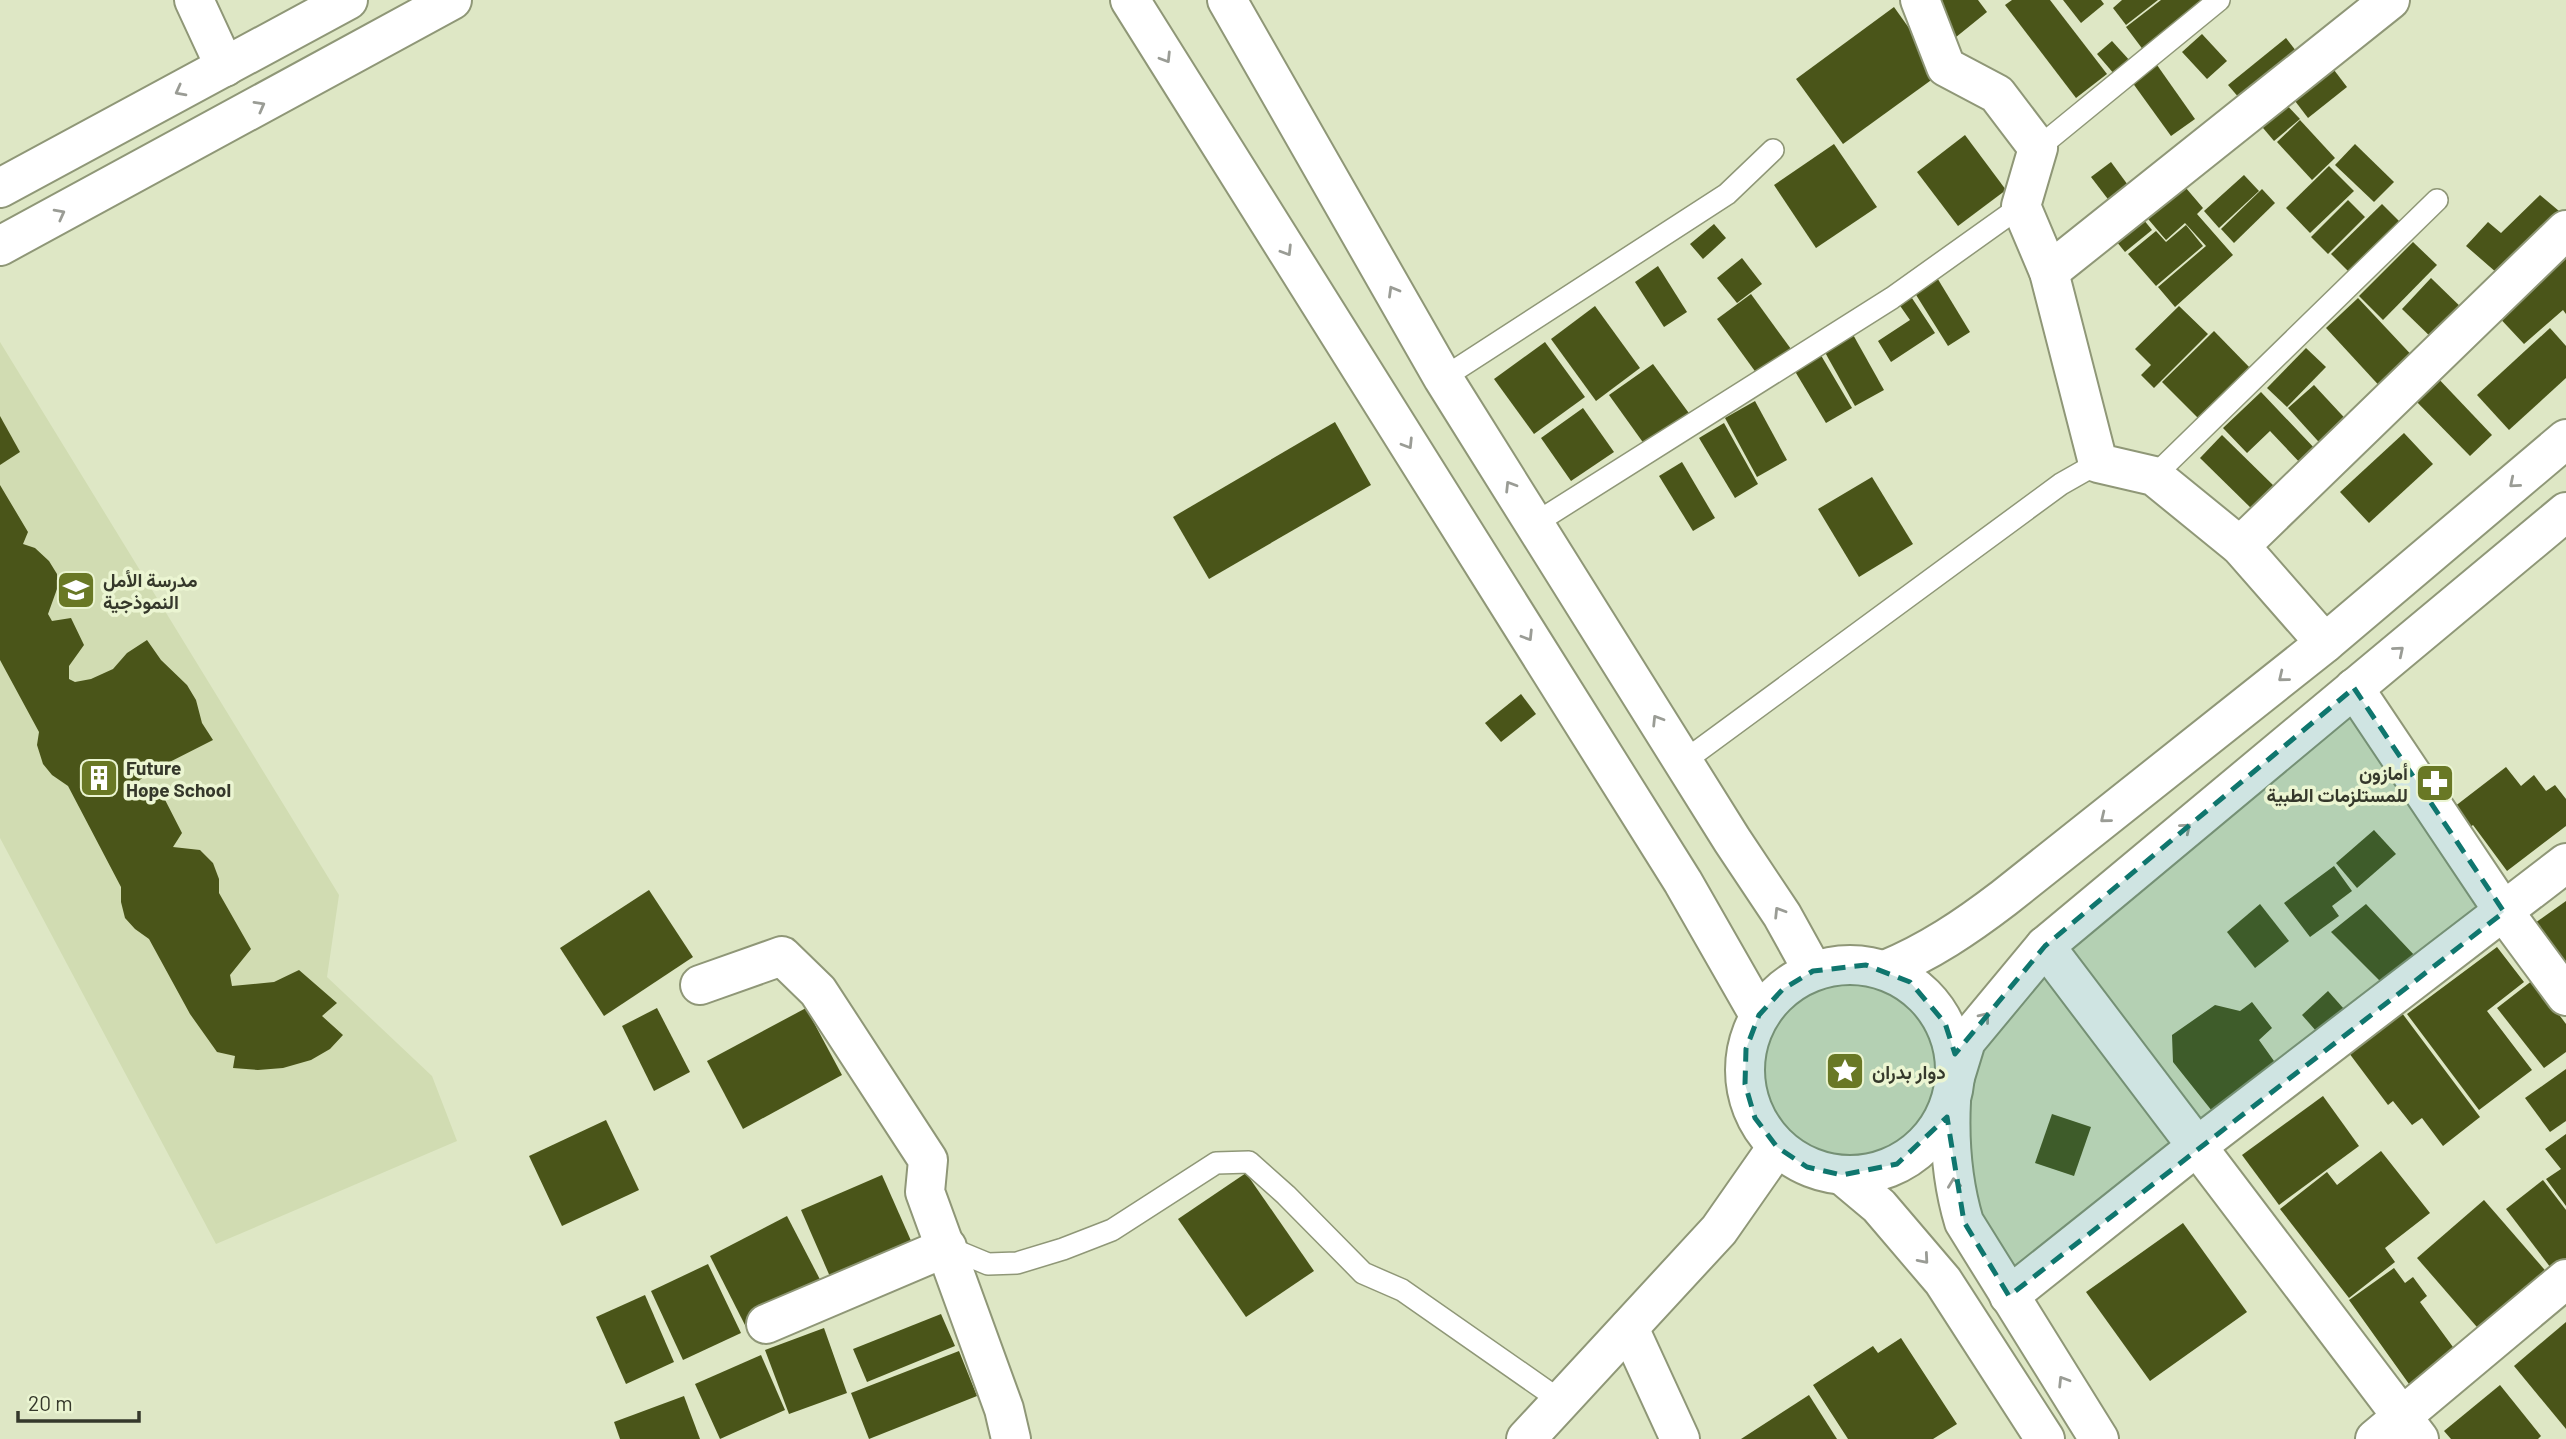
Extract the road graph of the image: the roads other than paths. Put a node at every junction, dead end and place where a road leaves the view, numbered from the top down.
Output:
1 (194, 0) edge
2 (348, 0) edge
3 (452, 0) edge
4 (1130, 0) edge
5 (1227, 0) edge
6 (1920, 0) edge
7 (2219, 0) edge
8 (2390, 0) edge
9 (225, 67) junction
10 (2038, 148) junction
11 (1773, 149) dead end
12 (0, 188) edge
13 (2437, 200) dead end
14 (2021, 206) junction
15 (2566, 230) edge
16 (0, 246) edge
17 (2049, 272) junction
18 (1443, 377) junction
19 (2566, 439) edge
20 (2098, 463) junction
21 (2154, 475) junction
22 (2566, 512) edge
23 (1534, 524) junction
24 (2240, 546) junction
25 (2325, 643) junction
26 (2354, 688) junction
27 (1683, 762) junction
28 (2566, 863) edge
29 (2504, 912) junction
30 (2045, 946) junction
31 (1885, 970) junction
32 (1813, 971) junction
33 (700, 985) dead end
34 (2566, 996) edge
35 (1759, 1015) junction
36 (1953, 1089) junction
37 (1777, 1147) junction
38 (2196, 1147) junction
39 (1842, 1175) junction
40 (947, 1247) junction
41 (2566, 1279) edge
42 (2009, 1296) junction
43 (766, 1324) dead end
44 (1629, 1328) junction
45 (1561, 1401) junction
46 (2399, 1432) edge
47 (1011, 1439) edge
48 (1526, 1439) edge
49 (1680, 1439) edge
50 (2045, 1439) edge
51 (2099, 1439) edge

1 - 9 main road
2 - 9 main road
16 -> 3 main road
4 -> 35 main road
18 -> 5 main road
6 - 10 main road
7 - 10 lane
8 - 17 main road
9 -> 12 main road
10 - 14 main road
11 - 18 lane
13 - 21 lane
14 - 17 main road
14 - 23 lane
15 - 24 main road
17 - 20 main road
23 -> 18 main road
19 -> 25 main road
20 - 21 main road
20 - 27 lane
21 - 24 main road
26 -> 22 main road
27 -> 23 main road
24 - 25 main road
25 -> 31 main road
26 - 29 main road
30 -> 26 main road
32 -> 27 main road
28 - 29 main road
29 - 34 main road
29 - 38 main road
36 -> 30 main road
30 - 38 main road
31 - 32 main road
31 - 36 main road
32 - 35 main road
33 - 40 main road
35 - 37 main road
36 - 39 main road
42 -> 36 main road
37 - 39 main road
37 - 44 main road
38 - 42 main road
38 - 46 main road
39 -> 50 main road
40 - 43 main road
40 - 45 lane
40 - 47 main road
41 - 46 main road
51 -> 42 main road
44 - 45 main road
44 - 49 main road
45 - 48 main road

